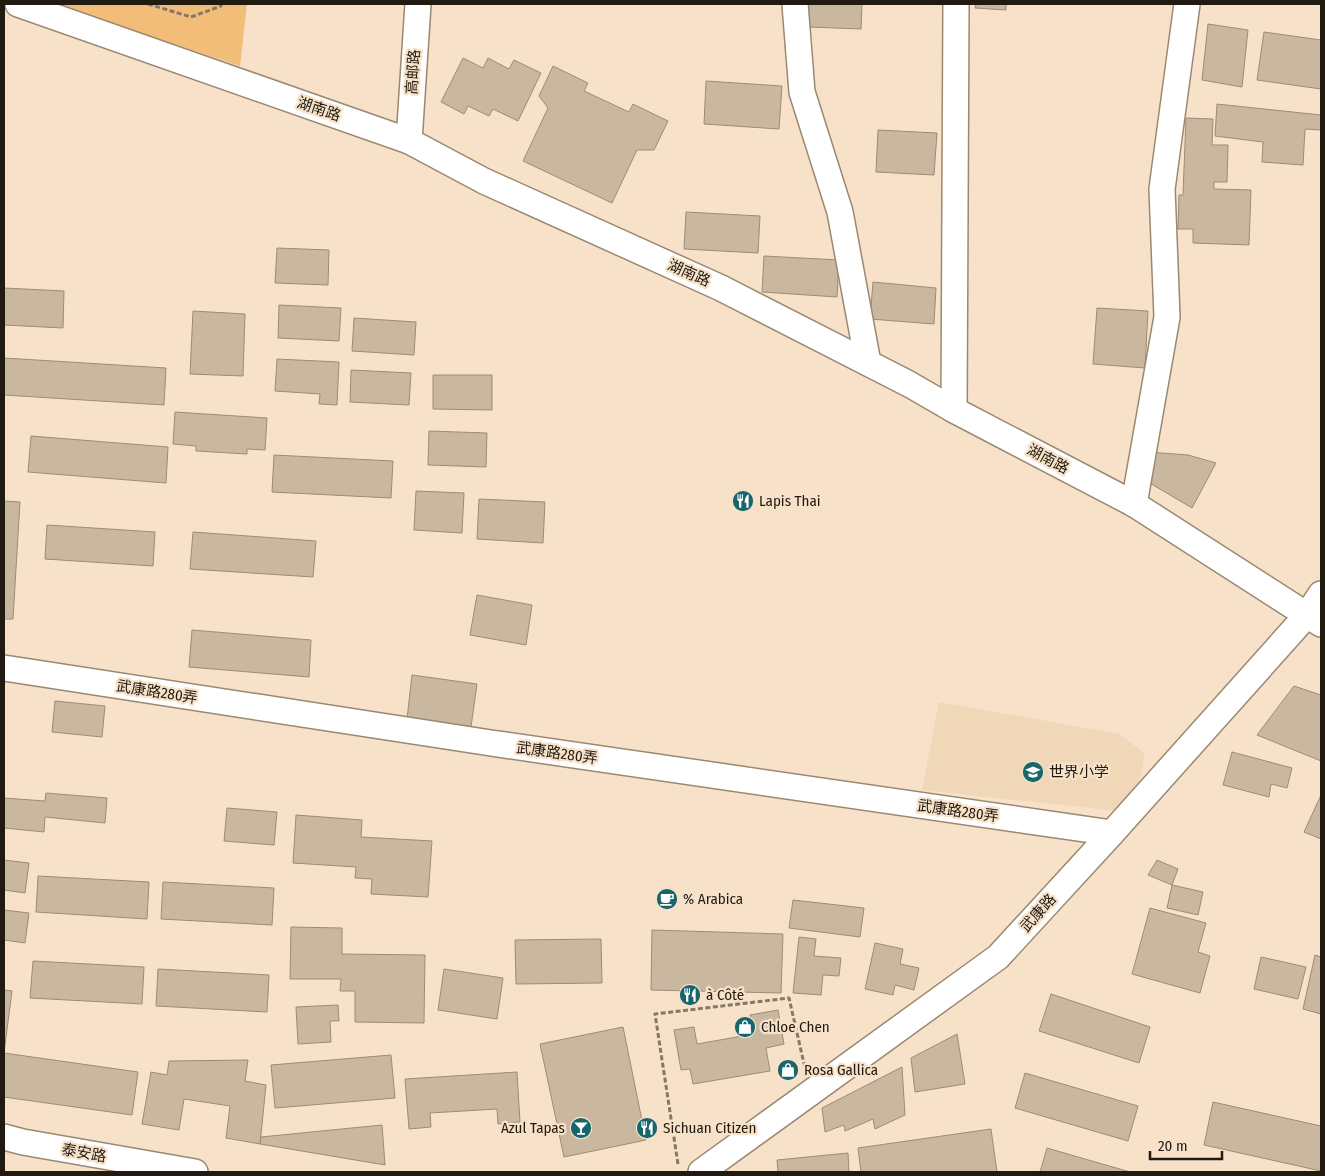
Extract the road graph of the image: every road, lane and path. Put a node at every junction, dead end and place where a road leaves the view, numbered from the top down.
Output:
1 (18, 4) edge
2 (148, 4) edge
3 (221, 4) edge
4 (418, 4) edge
5 (795, 4) edge
6 (956, 4) edge
7 (1187, 4) edge
8 (159, 5) edge
9 (409, 141) junction
10 (868, 363) junction
11 (954, 410) junction
12 (1134, 504) junction
13 (1321, 594) edge
14 (1314, 619) edge
15 (4, 668) edge
16 (1112, 833) junction
17 (811, 1093) junction
18 (4, 1137) edge
19 (195, 1172) edge
20 (679, 1172) edge
21 (701, 1172) edge

1 - 9 street, 湖南路
2 - 8 path
3 - 8 path
4 - 9 street, 高邮路
5 - 10 street
6 - 11 street
7 - 12 street
9 - 10 street, 湖南路
10 - 11 street, 湖南路
11 - 12 street, 湖南路
12 - 14 street, 湖南路
13 - 14 street, 武康路
14 - 16 street, 武康路
15 - 16 street, 武康路280弄
16 - 17 street, 武康路
17 - 20 path
17 - 21 street, 武康路
18 - 19 street, 泰安路

